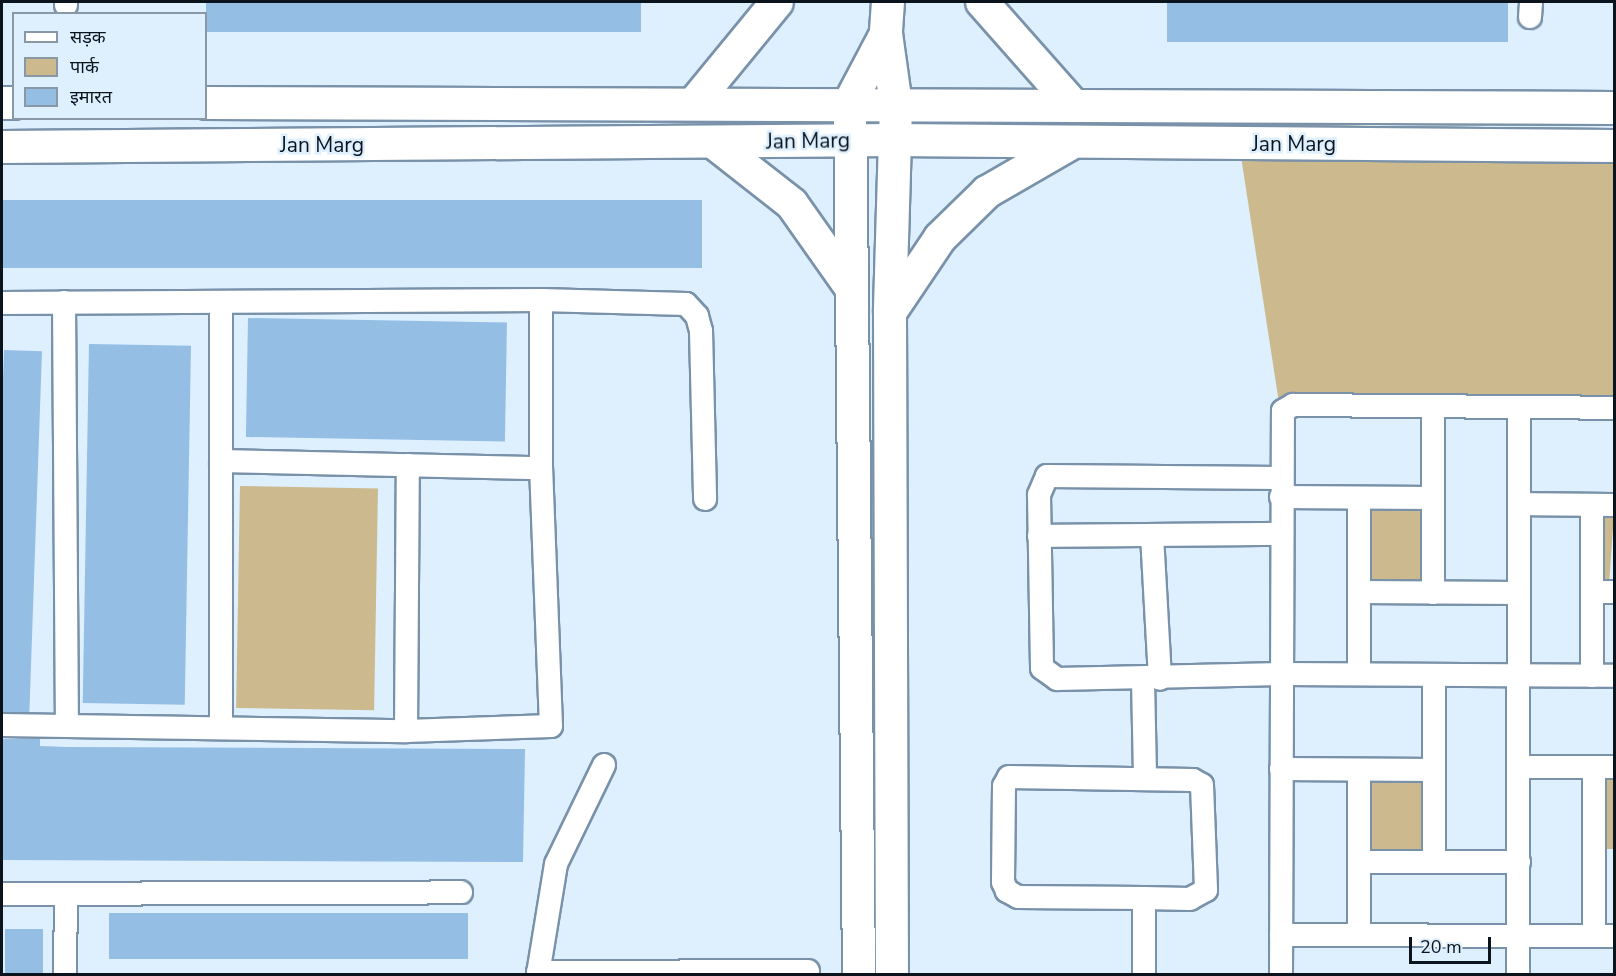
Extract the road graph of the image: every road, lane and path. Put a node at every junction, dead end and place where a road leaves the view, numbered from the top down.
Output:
1 (777, 2) edge
2 (888, 2) edge
3 (981, 2) edge
4 (886, 34) junction
5 (695, 102) junction
6 (850, 102) junction
7 (207, 103) edge
8 (896, 105) junction
9 (1073, 105) junction
10 (1614, 108) edge
11 (894, 140) junction
12 (850, 141) junction
13 (713, 142) junction
14 (1072, 142) junction
15 (1614, 146) edge
16 (2, 147) edge
17 (852, 289) junction
18 (541, 300) junction
19 (64, 302) junction
20 (221, 302) junction
21 (2, 303) edge
22 (890, 312) junction
23 (1433, 408) junction
24 (1519, 408) junction
25 (1614, 408) edge
26 (221, 461) junction
27 (408, 465) junction
28 (541, 468) junction
29 (1281, 488) junction
30 (1359, 498) junction
31 (1433, 498) junction
32 (705, 500) dead end
33 (1519, 504) junction
34 (1603, 505) edge
35 (1281, 534) junction
36 (1152, 535) junction
37 (1039, 536) junction
38 (1359, 592) junction
39 (1603, 592) edge
40 (1433, 593) junction
41 (1519, 593) junction
42 (1281, 674) junction
43 (1359, 674) junction
44 (1434, 675) junction
45 (1519, 675) junction
46 (1603, 676) edge
47 (1152, 679) junction
48 (2, 725) edge
49 (67, 726) junction
50 (221, 728) junction
51 (406, 730) junction
52 (604, 765) dead end
53 (1519, 767) junction
54 (1604, 767) edge
55 (1281, 769) junction
56 (1359, 770) junction
57 (1434, 770) junction
58 (1145, 779) junction
59 (1604, 857) edge
60 (1359, 862) junction
61 (1434, 862) junction
62 (1519, 862) junction
63 (461, 892) dead end
64 (2, 894) edge
65 (66, 894) junction
66 (1144, 898) junction
67 (1281, 935) junction
68 (1359, 935) junction
69 (1518, 936) junction
70 (1604, 936) edge
71 (808, 971) dead end
72 (538, 973) edge
73 (65, 975) edge
74 (859, 975) edge
75 (892, 975) edge
76 (1144, 975) edge
77 (1281, 975) edge
78 (1518, 975) edge

1 - 5 main road
2 - 4 main road
3 - 9 main road
4 - 6 main road
4 - 8 main road
5 - 6 main road
5 - 7 main road
6 - 8 main road
6 - 12 main road
8 - 9 main road
8 - 11 main road
9 - 10 main road
11 - 12 main road, Jan Marg
11 - 14 main road, Jan Marg
11 - 22 main road
12 - 13 main road, Jan Marg
12 - 17 main road
13 - 16 main road, Jan Marg
13 - 17 main road
14 - 15 main road, Jan Marg
14 - 22 main road
17 - 74 main road
18 - 20 street
18 - 28 street
18 - 32 street
19 - 20 street
19 - 21 street
19 - 49 street
20 - 26 street
22 - 75 main road
23 - 24 street
23 - 29 street
23 - 31 street
24 - 25 street
24 - 33 street
26 - 27 street
26 - 50 street
27 - 28 street
27 - 51 street
28 - 51 street
29 - 30 street
29 - 35 street
29 - 37 street
30 - 31 street
30 - 38 street
31 - 40 street
33 - 34 street
33 - 41 street
34 - 39 street
35 - 36 street
35 - 42 street
36 - 37 street
36 - 47 street
37 - 47 street
38 - 40 street
38 - 43 street
39 - 46 street
40 - 41 street
41 - 45 street
42 - 43 street
42 - 47 street
42 - 55 street
43 - 44 street
44 - 45 street
44 - 57 street
45 - 46 street
45 - 53 street
47 - 58 street
48 - 49 street
49 - 50 street
50 - 51 street
52 - 72 street
53 - 54 street
53 - 62 street
54 - 59 street
55 - 56 street
55 - 67 street
56 - 57 street
56 - 60 street
57 - 61 street
58 - 66 street
58 - 66 street
59 - 70 street
60 - 61 street
60 - 68 street
61 - 62 street
62 - 69 street
63 - 65 street
64 - 65 street
65 - 73 street
66 - 76 street
67 - 68 street
67 - 77 street
68 - 69 street
69 - 70 street
69 - 78 street
71 - 72 street

